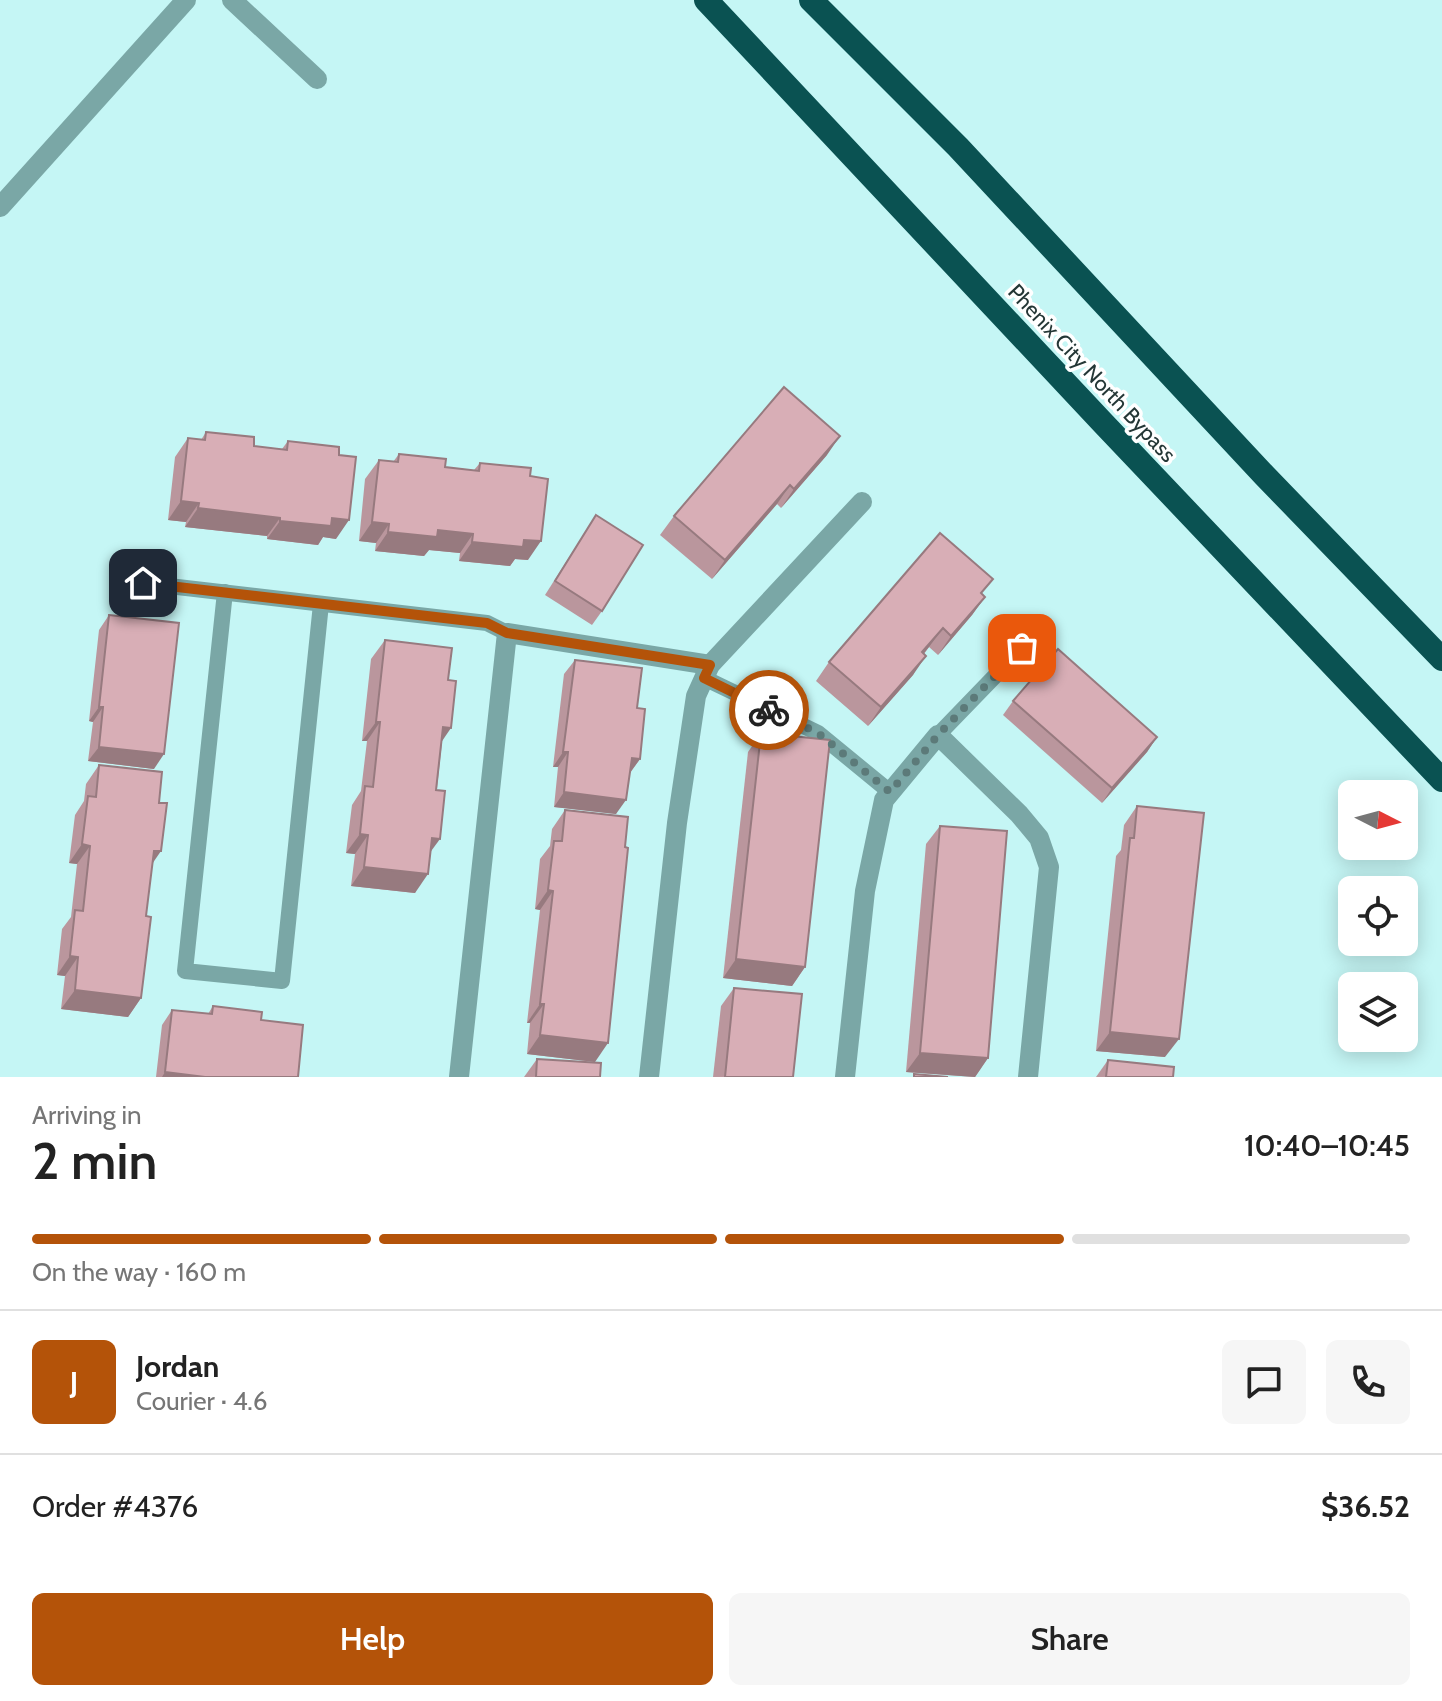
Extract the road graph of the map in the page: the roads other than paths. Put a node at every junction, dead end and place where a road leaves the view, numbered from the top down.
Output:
1 (186, 0) edge
2 (232, 0) edge
3 (706, 0) edge
4 (811, 0) edge
5 (317, 79) dead end
6 (0, 207) edge
7 (862, 502) dead end
8 (143, 583) dead end
9 (225, 592) junction
10 (321, 604) junction
11 (507, 633) junction
12 (1022, 648) dead end
13 (1442, 659) edge
14 (707, 671) junction
15 (938, 735) junction
16 (1442, 780) edge
17 (890, 792) junction
18 (459, 1077) edge
19 (649, 1077) edge
20 (845, 1077) edge
21 (1028, 1077) edge

1 - 6 street
2 - 5 street
3 - 16 highway, Phenix City North Bypass
4 - 13 highway
7 - 14 street
8 - 9 lane
9 - 10 lane
9 - 10 lane
10 - 11 lane
11 - 14 street
11 - 18 street
12 - 15 lane
14 - 17 lane
14 - 19 street
15 - 17 street
15 - 21 street
17 - 20 street

